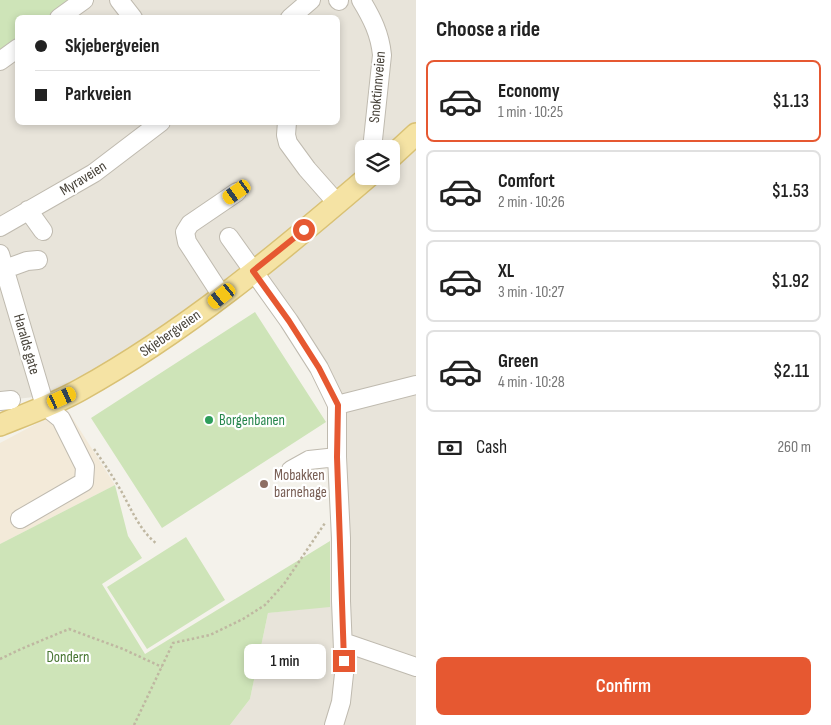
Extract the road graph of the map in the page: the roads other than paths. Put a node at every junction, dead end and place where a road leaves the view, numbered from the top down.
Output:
1 (84, 0) edge
2 (119, 0) edge
3 (311, 0) edge
4 (361, 0) edge
5 (63, 15) edge
6 (131, 15) edge
7 (294, 15) edge
8 (15, 50) edge
9 (0, 62) edge
10 (156, 125) edge
11 (287, 125) edge
12 (416, 134) edge
13 (373, 140) edge
14 (400, 149) edge
15 (358, 185) edge
16 (237, 192) dead end
17 (337, 203) junction
18 (28, 210) junction
19 (0, 227) edge
20 (43, 230) dead end
21 (229, 237) dead end
22 (38, 260) dead end
23 (2, 262) edge
24 (253, 271) junction
25 (222, 296) junction
26 (416, 385) edge
27 (338, 405) junction
28 (45, 406) junction
29 (0, 425) edge
30 (337, 457) junction
31 (291, 470) dead end
32 (20, 518) dead end
33 (343, 642) junction
34 (416, 667) edge
35 (334, 725) edge

1 - 5 street
2 - 6 street
3 - 7 street
4 - 13 street, Snoktinnveien
8 - 9 street
10 - 18 street, Myraveien
11 - 17 street
12 - 14 main road
15 - 17 main road, Skjebergveien
16 - 25 street
17 - 24 main road, Skjebergveien
18 - 19 street, Myraveien
18 - 20 street
21 - 24 street
22 - 23 street
23 - 28 street, Haralds gate
24 - 25 main road, Skjebergveien
24 - 27 street
25 - 28 main road, Skjebergveien
26 - 27 street
27 - 30 street
28 - 29 main road, Skjebergveien
28 - 32 street
30 - 31 street
30 - 33 street
33 - 34 street
33 - 35 street

